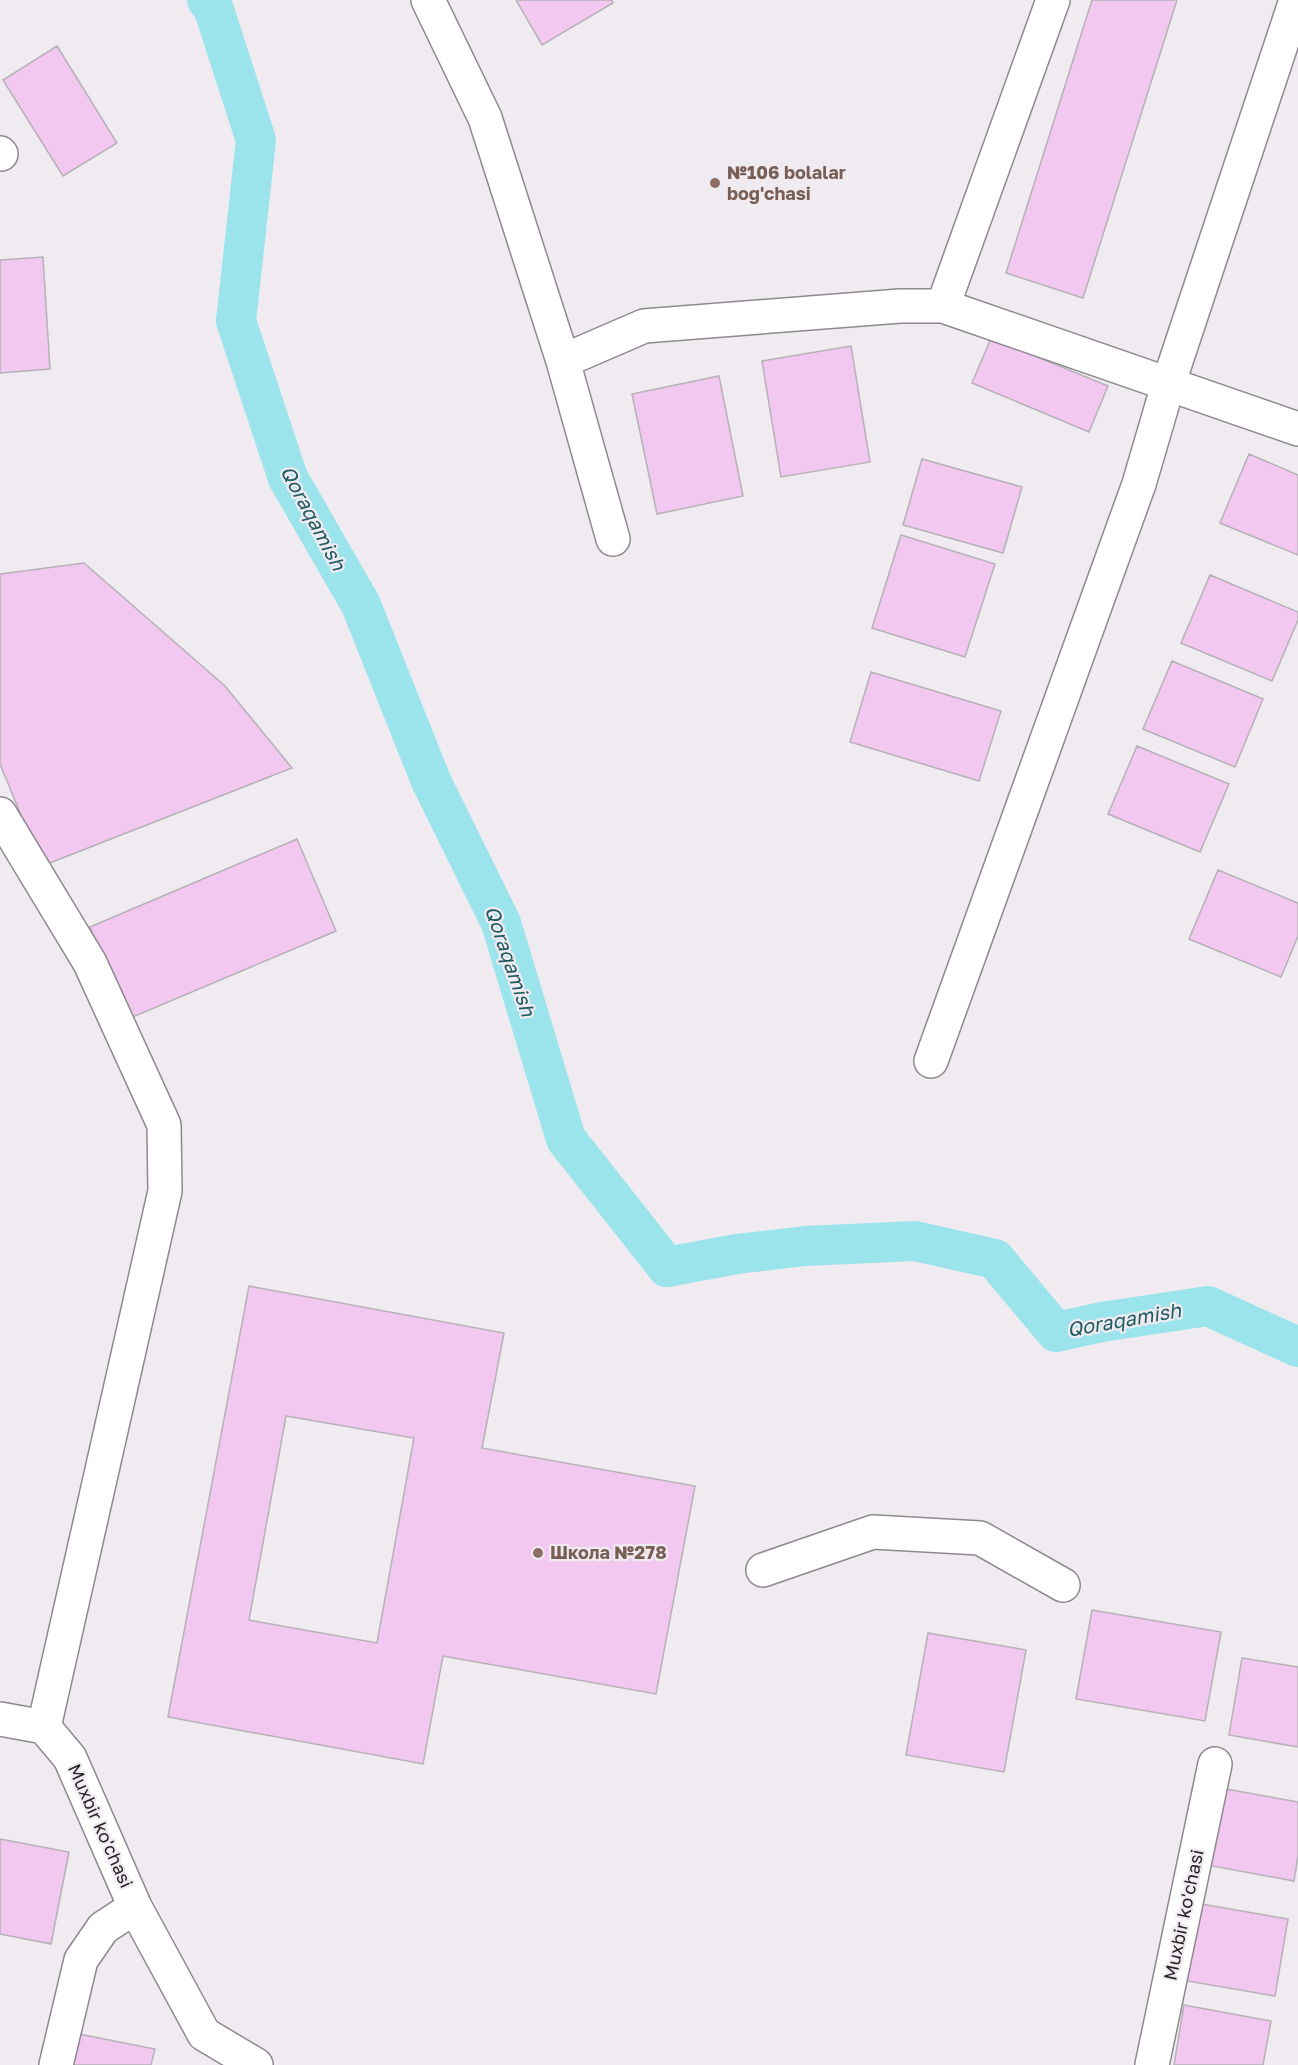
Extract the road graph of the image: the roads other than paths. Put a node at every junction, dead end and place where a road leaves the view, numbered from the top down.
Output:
1 (428, 0) edge
2 (1053, 0) edge
3 (1296, 0) edge
4 (1288, 58) edge
5 (943, 306) junction
6 (563, 361) junction
7 (1168, 385) junction
8 (1298, 429) edge
9 (613, 538) dead end
10 (0, 814) edge
11 (931, 1061) dead end
12 (763, 1570) dead end
13 (1063, 1585) dead end
14 (0, 1719) edge
15 (44, 1727) junction
16 (1215, 1764) dead end
17 (135, 1907) junction
18 (56, 2065) edge
19 (256, 2065) edge
20 (1152, 2065) edge

1 - 6 street
2 - 5 street
3 - 4 street
4 - 7 street
5 - 6 street
5 - 7 street
6 - 9 street
7 - 8 street
7 - 11 street
10 - 15 street
12 - 13 street
14 - 15 street
15 - 17 street, Muxbir ko'chasi
16 - 20 street, Muxbir ko'chasi
17 - 18 street, Muxbir ko'chasi
17 - 19 street, Muxbir ko'chasi

